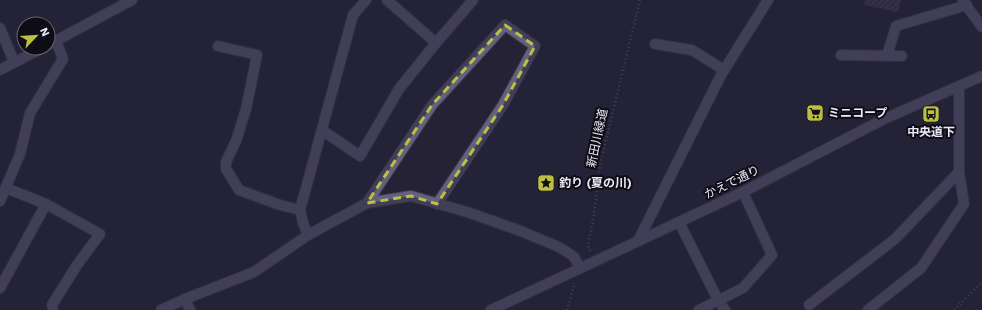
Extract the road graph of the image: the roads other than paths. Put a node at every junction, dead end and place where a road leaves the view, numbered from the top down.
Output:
1 (132, 0) edge
2 (366, 0) edge
3 (387, 0) edge
4 (473, 0) edge
5 (768, 0) edge
6 (965, 3) edge
7 (982, 27) edge
8 (0, 28) edge
9 (56, 41) edge
10 (436, 43) junction
11 (655, 44) dead end
12 (218, 46) dead end
13 (56, 49) edge
14 (841, 55) dead end
15 (26, 56) edge
16 (887, 56) junction
17 (902, 56) dead end
18 (14, 62) junction
19 (0, 70) edge
20 (724, 70) junction
21 (982, 76) edge
22 (959, 86) junction
23 (322, 130) junction
24 (959, 172) junction
25 (6, 188) junction
26 (743, 192) junction
27 (0, 201) edge
28 (367, 203) junction
29 (46, 204) junction
30 (437, 204) junction
31 (300, 210) junction
32 (679, 222) junction
33 (308, 235) junction
34 (638, 241) junction
35 (580, 268) junction
36 (0, 288) edge
37 (516, 298) junction
38 (185, 299) junction
39 (718, 300) junction
40 (809, 305) dead end
41 (53, 310) edge
42 (161, 310) edge
43 (190, 310) edge
44 (491, 310) edge
45 (513, 310) edge
46 (699, 310) edge
47 (725, 310) edge
48 (868, 310) edge

1 - 9 street
2 - 23 street
3 - 10 street
4 - 10 street
5 - 20 street
6 - 7 street
6 - 16 street
8 - 18 street
10 - 23 street
11 - 20 street
12 - 31 street
13 - 25 street
14 - 16 street
15 - 18 street
16 - 17 street
18 - 19 street
20 - 34 street
21 - 22 street, かえで通り
22 - 24 street
22 - 26 street, かえで通り
23 - 31 street
24 - 40 street
24 - 48 street
25 - 27 street
25 - 29 street
26 - 32 street, かえで通り
26 - 39 street
28 - 30 street
28 - 30 street
28 - 33 street
29 - 36 street
29 - 41 street
30 - 35 street
31 - 33 street
32 - 34 street, かえで通り
32 - 39 street
33 - 38 street
34 - 35 street, かえで通り
35 - 37 street, かえで通り
37 - 44 street, かえで通り
37 - 45 street
38 - 42 street
38 - 43 street
39 - 46 street
39 - 47 street

